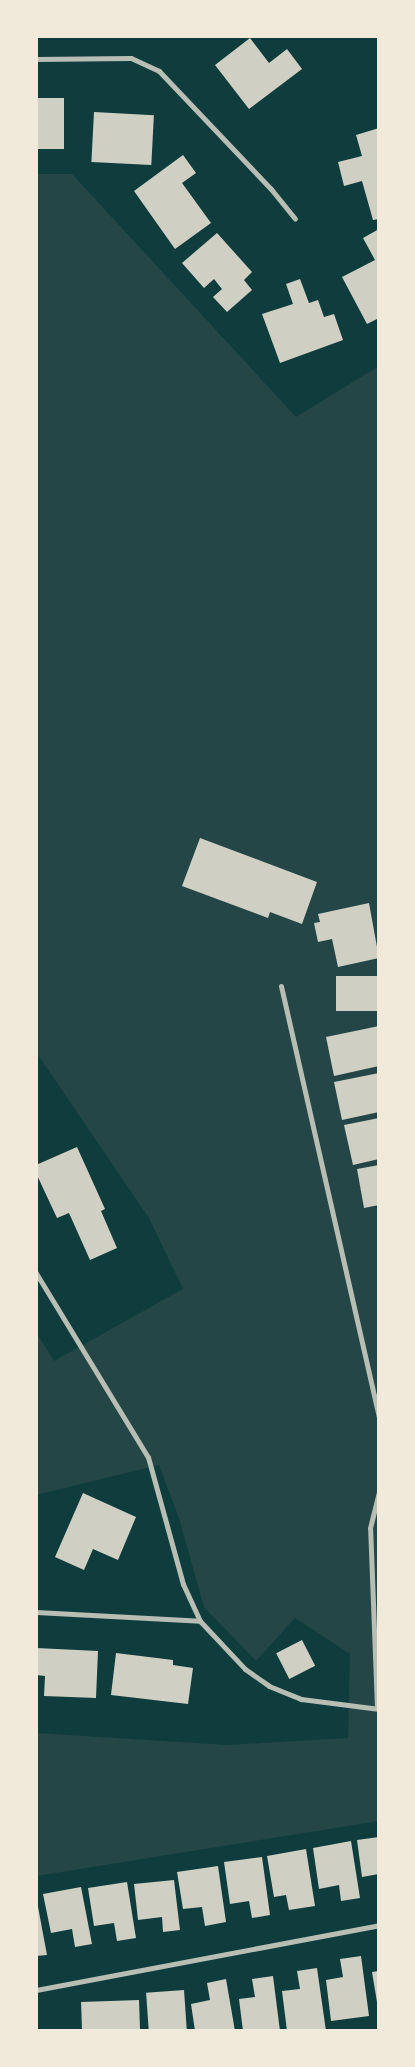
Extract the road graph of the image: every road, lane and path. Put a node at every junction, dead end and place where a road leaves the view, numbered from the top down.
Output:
1 (36, 59) edge
2 (295, 219) dead end
3 (281, 986) dead end
4 (36, 1273) edge
5 (379, 1418) edge
6 (379, 1491) edge
7 (36, 1612) edge
8 (200, 1621) junction
9 (378, 1708) edge
10 (379, 1926) edge
11 (36, 1990) edge

1 - 2 street
3 - 5 street
4 - 8 street
6 - 9 street
7 - 8 street
8 - 9 street
10 - 11 street

